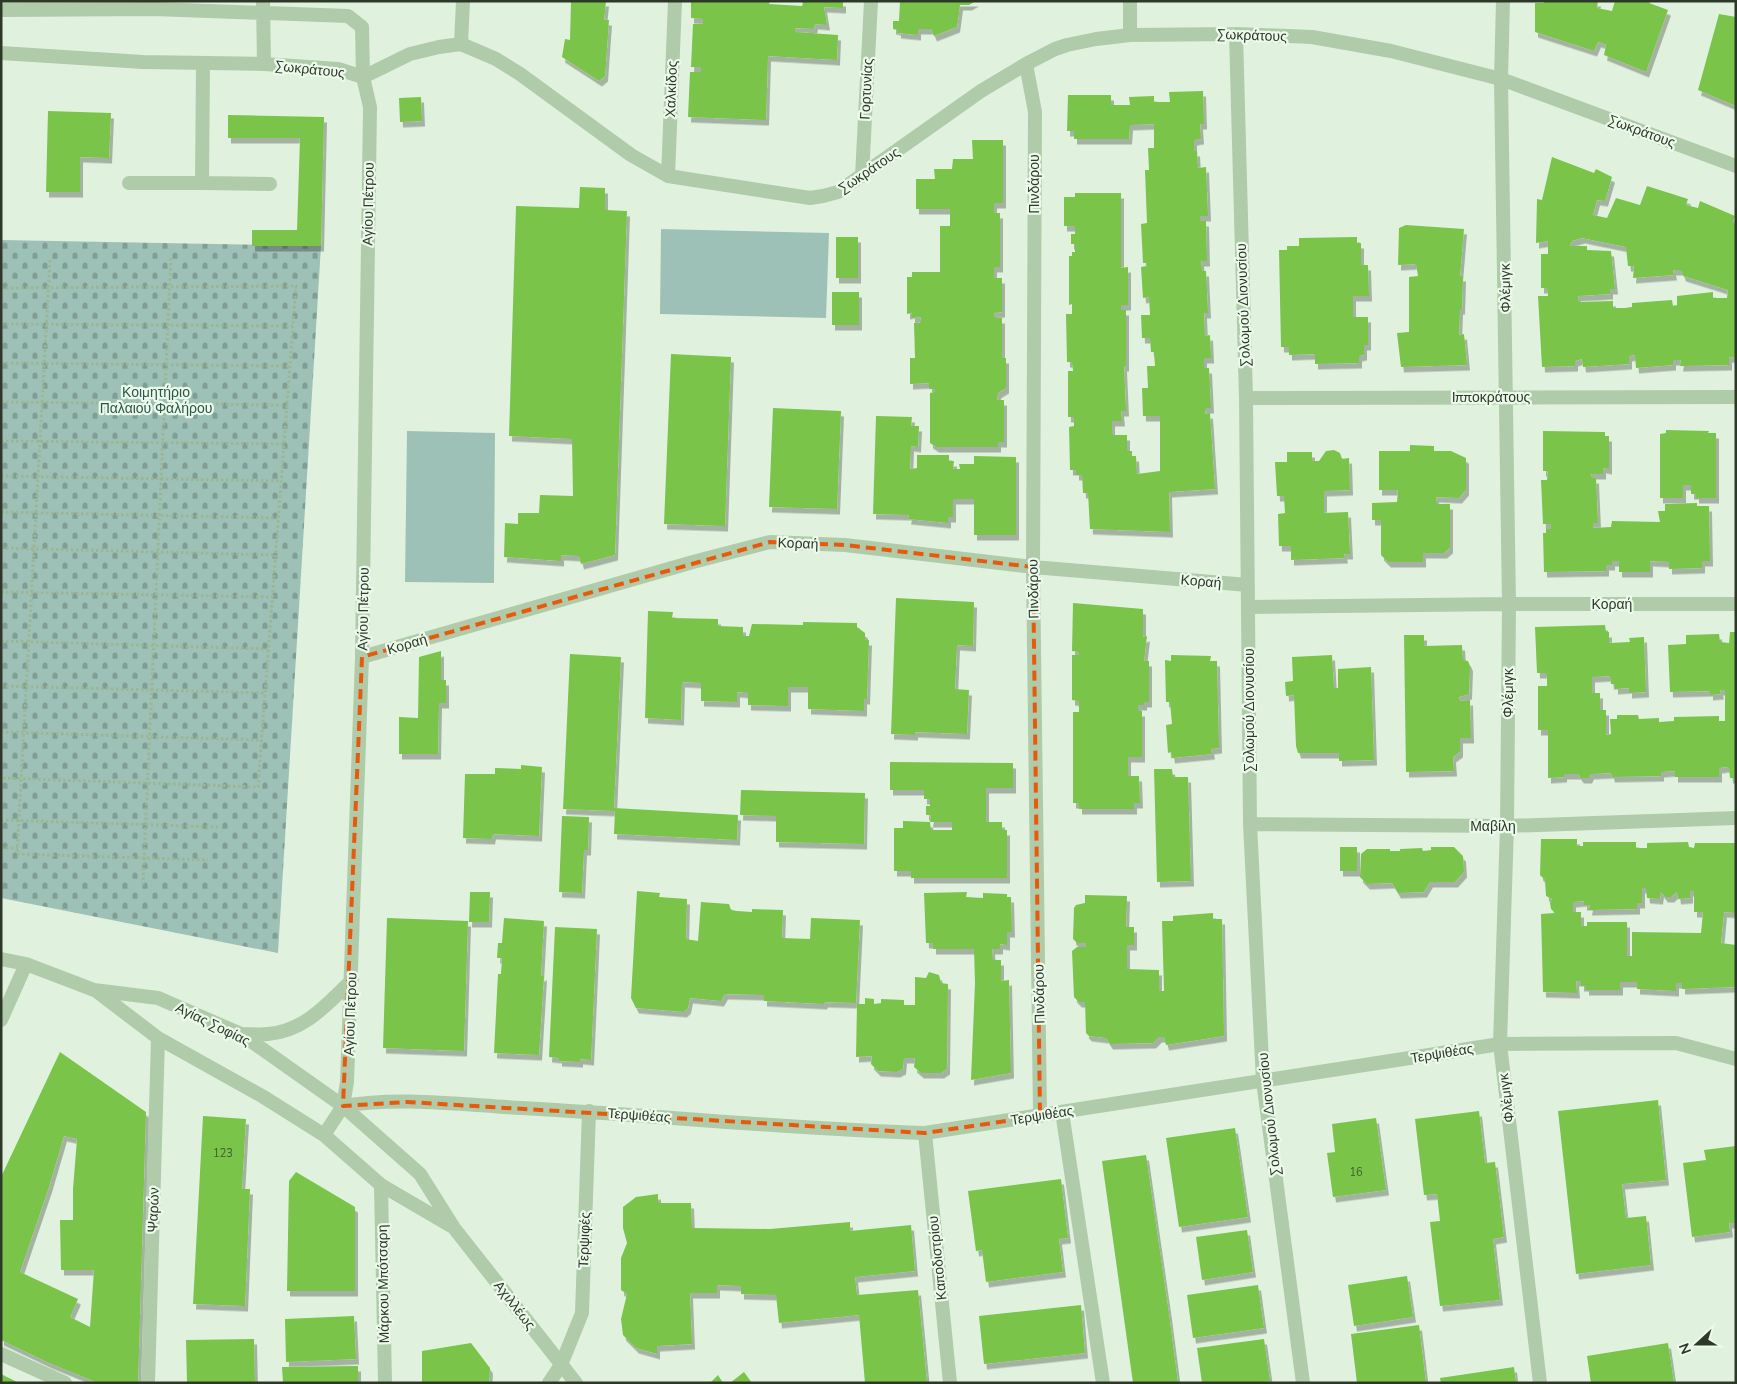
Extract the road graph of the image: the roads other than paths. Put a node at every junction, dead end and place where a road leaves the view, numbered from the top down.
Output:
1 (463, 1) edge
2 (675, 1) edge
3 (870, 1) edge
4 (1130, 1) edge
5 (1503, 1) edge
6 (263, 7) edge
7 (1, 10) edge
8 (1236, 34) junction
9 (1130, 35) junction
10 (461, 44) junction
11 (1, 53) edge
12 (203, 63) junction
13 (264, 64) junction
14 (1026, 64) junction
15 (363, 77) junction
16 (1502, 79) junction
17 (1736, 166) edge
18 (668, 176) junction
19 (862, 176) junction
20 (129, 183) dead end
21 (202, 183) junction
22 (270, 184) dead end
23 (1506, 397) junction
24 (1736, 397) edge
25 (1246, 398) junction
26 (1033, 567) junction
27 (1248, 585) junction
28 (1509, 604) junction
29 (1736, 604) edge
30 (1248, 607) junction
31 (362, 657) junction
32 (1736, 818) edge
33 (1250, 824) junction
34 (1507, 826) junction
35 (1, 958) edge
36 (26, 964) junction
37 (352, 980) junction
38 (94, 990) junction
39 (1, 1020) edge
40 (241, 1034) junction
41 (158, 1038) junction
42 (1500, 1044) junction
43 (1736, 1059) edge
44 (1263, 1080) junction
45 (344, 1106) junction
46 (589, 1112) junction
47 (1062, 1112) junction
48 (1040, 1116) junction
49 (925, 1134) junction
50 (324, 1135) junction
51 (382, 1185) junction
52 (454, 1228) junction
53 (1, 1354) edge
54 (561, 1364) junction
55 (65, 1383) edge
56 (148, 1383) edge
57 (385, 1383) edge
58 (548, 1383) edge
59 (576, 1383) edge
60 (950, 1383) edge
61 (1103, 1383) edge
62 (1304, 1383) edge
63 (1540, 1383) edge

1 - 10 street
2 - 18 street, Χαλκίδος
3 - 19 street, Γορτυνίας
4 - 9 street
5 - 16 street, Φλέμιγκ
6 - 7 street
6 - 13 street
6 - 15 street, Αγίου Πέτρου
8 - 9 street, Σωκράτους
8 - 16 street, Σωκράτους
8 - 25 street, Σολωμού Διονυσίου
9 - 14 street, Σωκράτους
10 - 15 street, Σωκράτους
10 - 18 street, Σωκράτους
11 - 12 street, Σωκράτους
12 - 13 street, Σωκράτους
12 - 21 street
13 - 15 street, Σωκράτους
14 - 19 street, Σωκράτους
14 - 26 street, Πινδάρου
15 - 31 street, Αγίου Πέτρου
16 - 17 street, Σωκράτους
16 - 23 street, Φλέμιγκ
18 - 19 street, Σωκράτους
20 - 21 street
21 - 22 street
23 - 24 street, Ιπποκράτους
23 - 25 street, Ιπποκράτους
23 - 28 street, Φλέμιγκ
25 - 27 street, Σολωμού Διονυσίου
26 - 27 street, Κοραή
26 - 31 street, Κοραή
26 - 48 street, Πινδάρου
27 - 30 street, Σολωμού Διονυσίου
28 - 29 street, Κοραή
28 - 30 street, Κοραή
28 - 34 street, Φλέμιγκ
30 - 33 street, Σολωμού Διονυσίου
31 - 37 street, Αγίου Πέτρου
32 - 34 street, Μαβίλη
33 - 34 street, Μαβίλη
33 - 44 street, Σολωμού Διονυσίου
34 - 42 street, Φλέμιγκ
35 - 36 street, Αγίας Σοφίας
36 - 38 street, Αγίας Σοφίας
36 - 39 street
37 - 40 street
37 - 45 street, Αγίου Πέτρου
38 - 40 street, Αγίας Σοφίας
38 - 41 street, Αγίας Σοφίας
40 - 45 street, Αγίας Σοφίας
41 - 50 street, Αγίας Σοφίας
41 - 56 street, Ψαρών
42 - 43 street, Τερψιθέας
42 - 44 street, Τερψιθέας
42 - 63 street, Φλέμιγκ
44 - 47 street, Τερψιθέας
44 - 62 street, Σολωμού Διονυσίου
45 - 46 street, Τερψιθέας
45 - 50 street, Αγίου Πέτρου
45 - 52 street, Αχιλλέως
46 - 49 street, Τερψιθέας
46 - 54 street, Τερψιφές
47 - 48 street, Τερψιθέας
47 - 61 street
48 - 49 street, Τερψιθέας
49 - 60 street, Καποδιστρίου
50 - 51 street, Αχιλλέως
51 - 52 street, Αχιλλέως
51 - 57 street, Μάρκου Μπότσαρη
52 - 54 street, Αχιλλέως
53 - 55 street
54 - 58 street, Τερψιφές
54 - 59 street, Αχιλλέως

